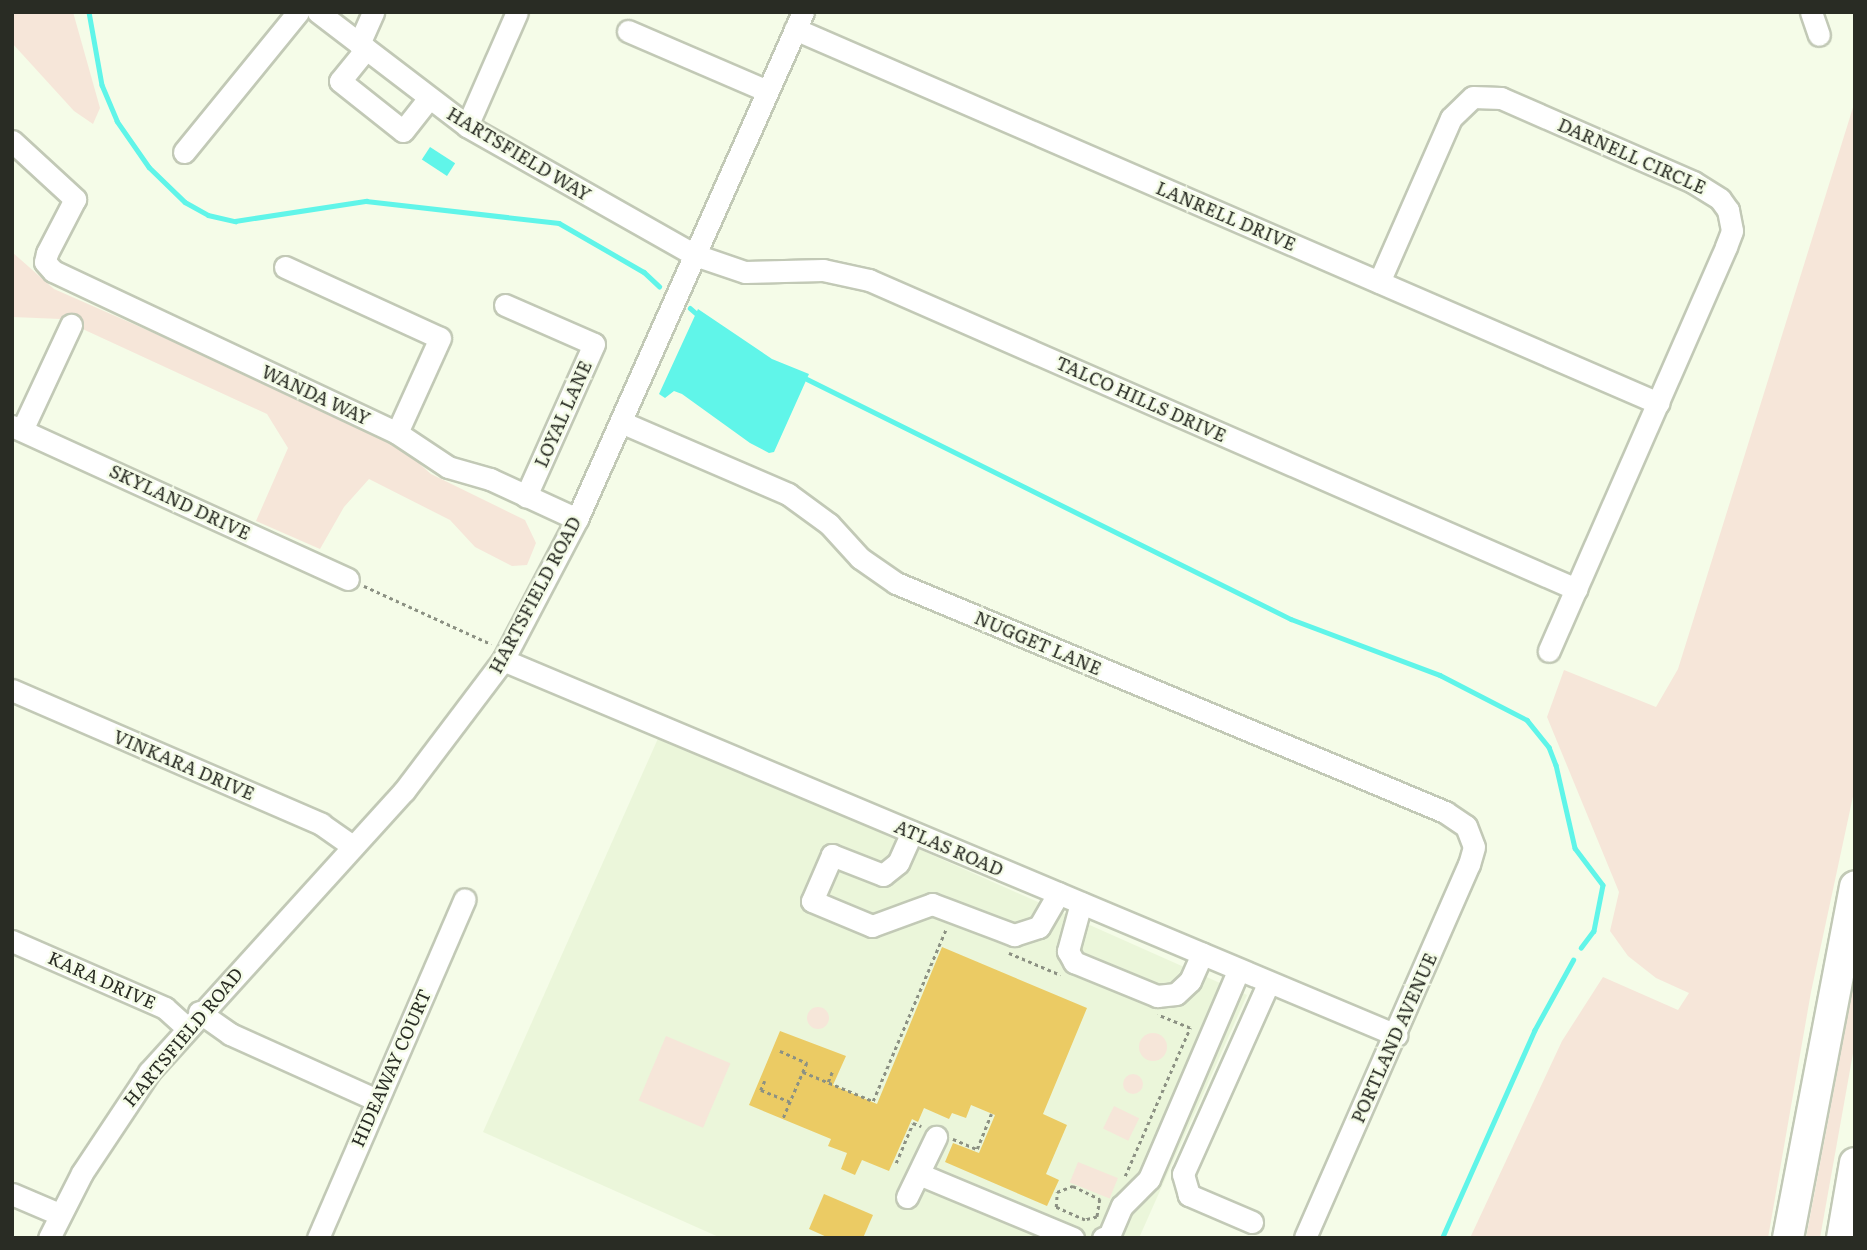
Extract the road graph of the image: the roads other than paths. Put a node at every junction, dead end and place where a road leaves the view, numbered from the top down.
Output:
1 (298, 12) edge
2 (318, 12) edge
3 (373, 12) edge
4 (517, 12) edge
5 (1811, 12) edge
6 (795, 18) edge
7 (628, 32) dead end
8 (1819, 35) dead end
9 (363, 46) junction
10 (767, 92) junction
11 (429, 98) junction
12 (467, 126) junction
13 (12, 141) edge
14 (184, 152) dead end
15 (695, 255) junction
16 (285, 267) dead end
17 (1379, 282) junction
18 (505, 305) dead end
19 (71, 325) dead end
20 (1658, 403) junction
21 (621, 422) junction
22 (17, 428) edge
23 (397, 433) junction
24 (526, 496) junction
25 (577, 519) junction
26 (348, 579) road end
27 (1576, 589) junction
28 (1549, 651) dead end
29 (505, 656) junction
30 (12, 690) edge
31 (912, 832) junction
32 (1472, 835) joint
33 (352, 846) junction
34 (1855, 887) edge
35 (1059, 894) junction
36 (466, 899) dead end
37 (1081, 903) junction
38 (12, 941) edge
39 (1202, 954) junction
40 (1239, 969) junction
41 (1269, 982) junction
42 (192, 1020) junction
43 (1396, 1035) junction
44 (377, 1100) junction
45 (936, 1137) dead end
46 (1855, 1163) edge
47 (919, 1174) junction
48 (12, 1194) edge
49 (907, 1197) dead end
50 (59, 1214) junction
51 (1252, 1222) dead end
52 (49, 1238) edge
53 (318, 1238) edge
54 (1073, 1238) edge
55 (1103, 1238) edge
56 (1305, 1238) edge
57 (1788, 1238) edge
58 (1843, 1238) edge

1 - 14 street
2 - 9 street, HARTSFIELD WAY
3 - 9 street
4 - 12 street
5 - 8 street
6 - 10 street, HARTSFIELD ROAD
6 - 17 street, LANRELL DRIVE
7 - 10 street
9 - 11 street, HARTSFIELD WAY
9 - 11 street
10 - 15 street, HARTSFIELD ROAD
11 - 12 street, HARTSFIELD WAY
12 - 15 street, HARTSFIELD WAY
13 - 23 street, WANDA WAY
15 - 21 street, HARTSFIELD ROAD
15 - 27 street, TALCO HILLS DRIVE
16 - 23 street
17 - 20 street, LANRELL DRIVE
17 - 20 street, DARNELL CIRCLE
18 - 24 street, LOYAL LANE
19 - 22 street
20 - 27 street, DARNELL CIRCLE
21 - 25 street, HARTSFIELD ROAD
21 - 32 street, NUGGET LANE
22 - 26 street, SKYLAND DRIVE
23 - 24 street, WANDA WAY
24 - 25 street, WANDA WAY
25 - 29 street, HARTSFIELD ROAD
27 - 28 street, DARNELL CIRCLE
29 - 31 street, ATLAS ROAD
29 - 33 street, HARTSFIELD ROAD
30 - 33 street, VINKARA DRIVE
31 - 35 street, ATLAS ROAD
31 - 35 street
32 - 43 street, PORTLAND AVENUE
33 - 42 street, HARTSFIELD ROAD
34 - 57 highway
35 - 37 street, ATLAS ROAD
36 - 44 street, HIDEAWAY COURT
37 - 39 street, ATLAS ROAD
37 - 39 street
38 - 42 street, KARA DRIVE
39 - 40 street, ATLAS ROAD
40 - 41 street, ATLAS ROAD
40 - 55 street
41 - 43 street, ATLAS ROAD
41 - 51 street
42 - 44 street, KARA DRIVE
42 - 50 street, HARTSFIELD ROAD
43 - 56 street, PORTLAND AVENUE
44 - 53 street, HIDEAWAY COURT
45 - 47 street
46 - 58 highway
47 - 49 street
47 - 54 street
48 - 50 street
50 - 52 street, HARTSFIELD ROAD

